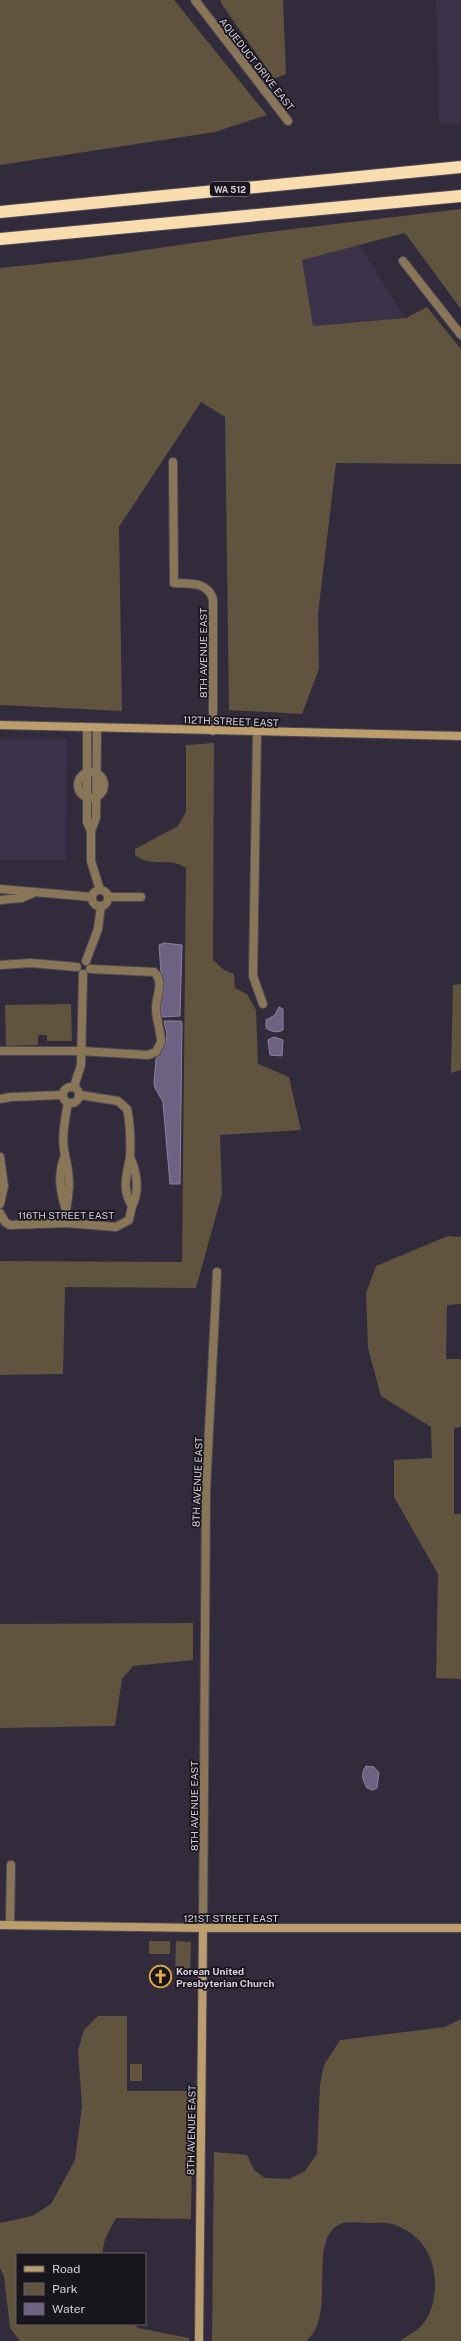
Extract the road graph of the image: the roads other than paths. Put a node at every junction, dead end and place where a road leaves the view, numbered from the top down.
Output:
1 (195, 0) edge
2 (288, 121) dead end
3 (461, 167) edge
4 (461, 196) edge
5 (0, 212) edge
6 (0, 239) edge
7 (403, 261) dead end
8 (461, 335) edge
9 (173, 462) dead end
10 (0, 725) edge
11 (87, 728) junction
12 (97, 728) junction
13 (213, 731) junction
14 (257, 732) junction
15 (461, 736) edge
16 (87, 773) junction
17 (96, 773) junction
18 (87, 797) junction
19 (96, 797) junction
20 (91, 831) junction
21 (0, 889) edge
22 (100, 890) junction
23 (33, 892) junction
24 (92, 897) junction
25 (108, 897) junction
26 (141, 897) dead end
27 (0, 900) edge
28 (101, 906) junction
29 (86, 961) junction
30 (0, 965) edge
31 (77, 967) junction
32 (86, 972) junction
33 (264, 1004) dead end
34 (0, 1051) edge
35 (81, 1051) junction
36 (74, 1087) junction
37 (62, 1095) junction
38 (80, 1095) junction
39 (0, 1099) edge
40 (68, 1103) junction
41 (0, 1158) edge
42 (0, 1204) edge
43 (1, 1216) edge
44 (66, 1224) junction
45 (217, 1272) dead end
46 (11, 1865) dead end
47 (0, 1925) edge
48 (10, 1925) junction
49 (203, 1928) junction
50 (461, 1928) edge
51 (199, 2341) edge

1 - 2 street, AQUEDUCT DRIVE EAST
3 - 5 highway, WA 512
4 - 6 highway
7 - 8 street
9 - 13 street, 8TH AVENUE EAST
10 - 11 street, 112TH STREET EAST
11 - 12 street, 112TH STREET EAST
11 - 16 street
12 - 13 street, 112TH STREET EAST
12 - 17 street
13 - 14 street, 112TH STREET EAST
14 - 15 street, 112TH STREET EAST
14 - 33 street
16 - 17 street
16 - 18 street
17 - 19 street
18 - 19 street
18 - 20 street
19 - 20 street
20 - 22 street
21 - 23 street
22 - 24 street
22 - 25 street
23 - 24 street
23 - 27 street
24 - 28 street
25 - 26 street
25 - 28 street
28 - 29 street
29 - 31 street
29 - 32 street
30 - 31 street
31 - 32 street
32 - 35 street
32 - 35 street
34 - 35 street
35 - 36 street
36 - 37 street
36 - 38 street
37 - 39 street
37 - 40 street
38 - 40 street
38 - 44 street, 116TH STREET EAST
40 - 44 street
41 - 42 street
43 - 44 street, 116TH STREET EAST
45 - 49 street, 8TH AVENUE EAST
46 - 48 street
47 - 48 street, 121ST STREET EAST
48 - 49 street, 121ST STREET EAST
49 - 50 street, 121ST STREET EAST
49 - 51 street, 8TH AVENUE EAST

